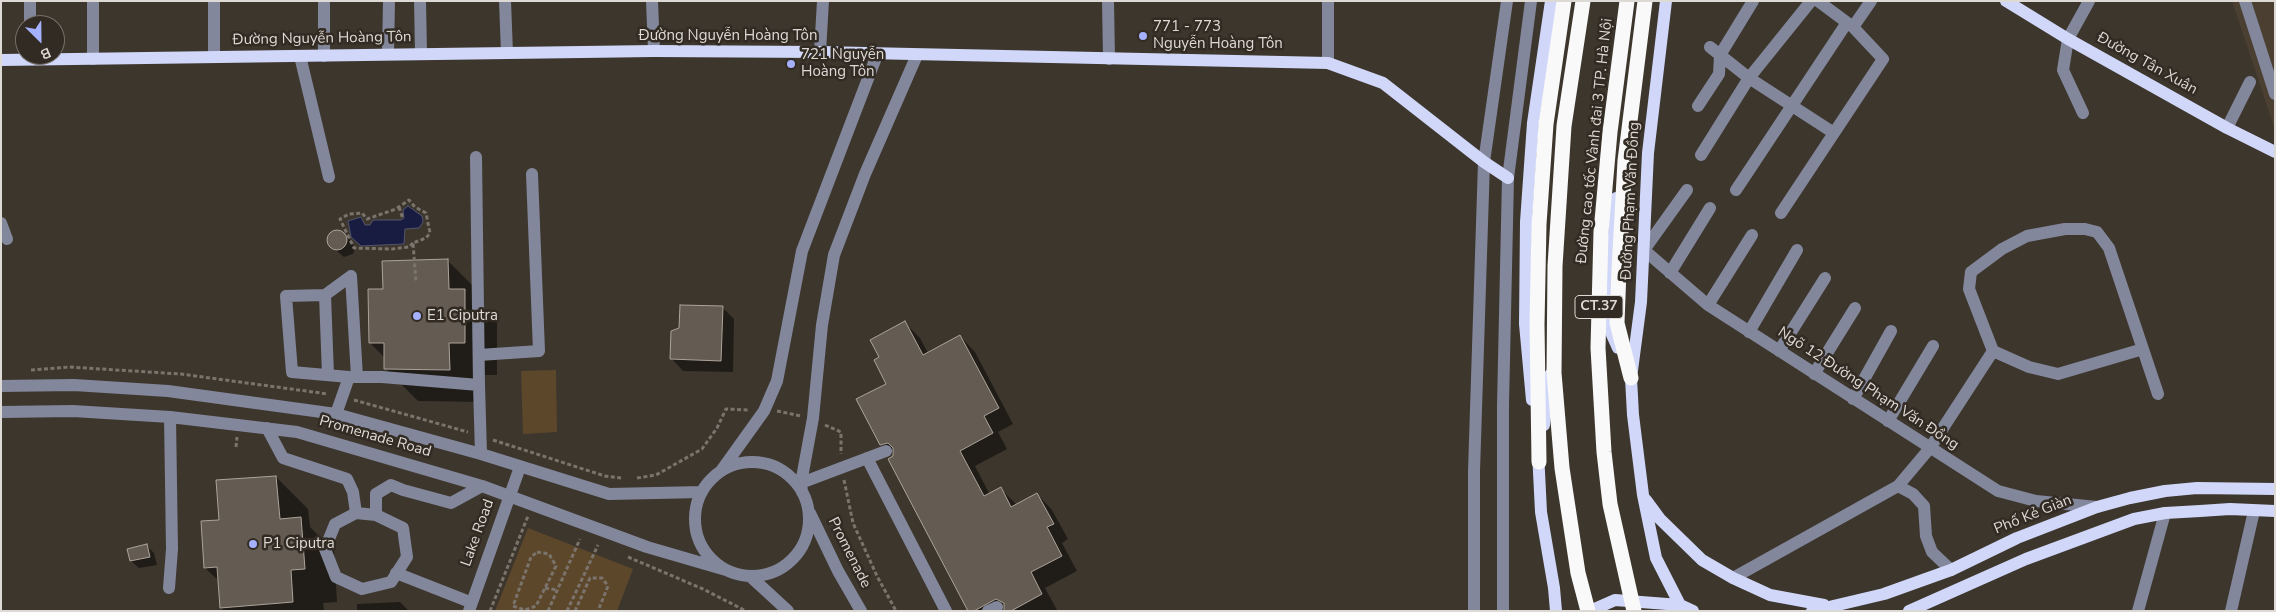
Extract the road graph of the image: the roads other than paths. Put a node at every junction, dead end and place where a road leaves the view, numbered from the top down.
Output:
1 (30, 1) edge
2 (93, 1) edge
3 (214, 1) edge
4 (324, 1) edge
5 (389, 1) edge
6 (420, 1) edge
7 (505, 1) edge
8 (652, 1) edge
9 (823, 1) edge
10 (1108, 1) edge
11 (1328, 1) edge
12 (1507, 1) edge
13 (1531, 1) edge
14 (1551, 1) edge
15 (1564, 1) edge
16 (1576, 1) edge
17 (1583, 1) edge
18 (1627, 1) edge
19 (1638, 1) edge
20 (1645, 1) edge
21 (1666, 1) edge
22 (1753, 1) edge
23 (1811, 1) edge
24 (1818, 1) edge
25 (1871, 1) edge
26 (2006, 1) edge
27 (2089, 1) edge
28 (2245, 1) edge
29 (30, 15) edge
30 (1850, 25) junction
31 (2068, 39) junction
32 (654, 51) junction
33 (1715, 51) junction
34 (820, 52) junction
35 (388, 53) junction
36 (421, 53) junction
37 (507, 53) junction
38 (916, 54) junction
39 (877, 55) junction
40 (214, 56) junction
41 (300, 56) junction
42 (324, 56) junction
43 (65, 58) edge
44 (93, 58) junction
45 (15, 59) edge
46 (1109, 59) junction
47 (1, 60) edge
48 (1328, 64) junction
49 (1749, 78) junction
50 (2250, 82) dead end
51 (2275, 94) edge
52 (1791, 104) junction
53 (1698, 106) dead end
54 (2083, 113) dead end
55 (2227, 128) junction
56 (1834, 133) junction
57 (2275, 152) edge
58 (1701, 155) dead end
59 (476, 157) dead end
60 (1484, 162) junction
61 (532, 174) dead end
62 (329, 178) dead end
63 (1508, 178) junction
64 (1687, 190) dead end
65 (1736, 190) dead end
66 (1710, 208) dead end
67 (1781, 213) dead end
68 (1, 223) edge
69 (1752, 235) dead end
70 (7, 239) dead end
71 (1644, 250) junction
72 (1797, 250) dead end
73 (1670, 273) junction
74 (1826, 278) dead end
75 (325, 295) junction
76 (1708, 305) junction
77 (1855, 308) dead end
78 (1891, 331) dead end
79 (1750, 332) junction
80 (1933, 346) dead end
81 (2143, 350) junction
82 (1779, 351) junction
83 (1993, 351) junction
84 (478, 355) junction
85 (1814, 374) junction
86 (328, 375) junction
87 (353, 377) junction
88 (1631, 378) junction
89 (479, 385) junction
90 (1, 386) edge
91 (2158, 394) dead end
92 (1853, 399) junction
93 (1, 412) edge
94 (336, 414) junction
95 (170, 417) junction
96 (1888, 421) junction
97 (267, 428) junction
98 (1930, 448) junction
99 (886, 451) dead end
100 (481, 454) junction
101 (867, 458) junction
102 (1539, 462) junction
103 (520, 467) junction
104 (721, 471) junction
105 (482, 486) junction
106 (1898, 486) junction
107 (802, 487) junction
108 (2275, 489) edge
109 (702, 492) junction
110 (1643, 495) junction
111 (509, 496) junction
112 (2097, 508) junction
113 (808, 509) junction
114 (2254, 510) junction
115 (2275, 511) edge
116 (356, 513) junction
117 (2165, 513) junction
118 (376, 515) junction
119 (2050, 526) junction
120 (2058, 547) junction
121 (726, 570) junction
122 (1951, 570) junction
123 (396, 573) junction
124 (751, 576) junction
125 (1733, 578) junction
126 (169, 588) dead end
127 (1680, 605) junction
128 (469, 606) edge
129 (1834, 606) junction
130 (788, 611) edge
131 (861, 611) edge
132 (946, 611) edge
133 (1474, 611) edge
134 (1504, 611) edge
135 (1556, 611) edge
136 (1589, 611) edge
137 (1634, 611) edge
138 (1693, 611) edge
139 (1812, 611) edge
140 (1910, 611) edge
141 (2138, 611) edge
142 (2231, 611) edge

1 - 29 street
2 - 44 street
3 - 40 street
4 - 42 street
5 - 35 street
6 - 36 street
7 - 37 street
8 - 32 street
9 - 34 street
10 - 46 street
11 - 48 street
12 - 60 street
13 - 63 street
14 - 102 main road
15 - 102 highway
16 - 102 main road
17 - 136 highway, Đường cao tốc Vành đai 3 TP. Hà Nội / CT.37
18 - 137 highway, Đường cao tốc Vành đai 3 TP. Hà Nội / CT.37, bridge
19 - 88 main road
20 - 88 highway
21 - 71 main road, Đường Phạm Văn Đồng
22 - 33 street
23 - 49 street
24 - 30 street
25 - 30 street
26 - 31 main road, Đường Tân Xuân
27 - 31 street
28 - 51 street
30 - 52 street
30 - 56 street
31 - 54 street
31 - 55 main road, Đường Tân Xuân
32 - 34 main road, Đường Nguyễn Hoàng Tôn
32 - 37 main road, Đường Nguyễn Hoàng Tôn
33 - 49 street
33 - 53 street
34 - 39 main road, Đường Nguyễn Hoàng Tôn
35 - 36 main road, Đường Nguyễn Hoàng Tôn
35 - 42 main road, Đường Nguyễn Hoàng Tôn
36 - 37 main road, Đường Nguyễn Hoàng Tôn
38 - 39 main road, Đường Nguyễn Hoàng Tôn
38 - 46 main road, Đường Nguyễn Hoàng Tôn
38 - 107 street
39 - 104 street
40 - 41 main road, Đường Nguyễn Hoàng Tôn
40 - 44 main road, Đường Nguyễn Hoàng Tôn
41 - 42 main road, Đường Nguyễn Hoàng Tôn
41 - 62 street
43 - 44 main road, Đường Nguyễn Hoàng Tôn
45 - 47 main road, Đường Nguyễn Hoàng Tôn
46 - 48 main road, Đường Nguyễn Hoàng Tôn
48 - 60 main road, Đường Nguyễn Hoàng Tôn
49 - 52 street
49 - 58 street
50 - 55 street
52 - 56 street
52 - 65 street
55 - 57 main road, Đường Tân Xuân
56 - 67 street
59 - 84 street
60 - 63 main road, Đường Nguyễn Hoàng Tôn
60 - 133 street
61 - 84 street
63 - 134 street
64 - 71 street
66 - 73 street
68 - 70 street
69 - 76 street
71 - 73 street, Ngõ 12 Đường Phạm Văn Đồng
71 - 88 main road, Đường Phạm Văn Đồng
72 - 79 street
73 - 76 street, Ngõ 12 Đường Phạm Văn Đồng
74 - 82 street
75 - 86 street
75 - 86 street
75 - 87 street
76 - 79 street, Ngõ 12 Đường Phạm Văn Đồng
77 - 85 street
78 - 92 street
79 - 82 street, Ngõ 12 Đường Phạm Văn Đồng
80 - 96 street
81 - 83 street
81 - 83 street
81 - 91 street
82 - 85 street, Ngõ 12 Đường Phạm Văn Đồng
83 - 98 street
84 - 89 street
85 - 92 street, Ngõ 12 Đường Phạm Văn Đồng
86 - 87 street
87 - 89 street
87 - 94 street
88 - 110 main road, Đường Phạm Văn Đồng
89 - 100 street
90 - 94 street, Promenade Road
92 - 96 street, Ngõ 12 Đường Phạm Văn Đồng
93 - 95 street, Promenade Road
94 - 100 street, Promenade Road
95 - 97 street, Promenade Road
95 - 126 street
96 - 98 street, Ngõ 12 Đường Phạm Văn Đồng
97 - 105 street, Promenade Road
97 - 116 street
98 - 106 street
98 - 112 street, Ngõ 12 Đường Phạm Văn Đồng
99 - 101 street
100 - 103 street, Promenade Road
101 - 107 street
101 - 132 street
102 - 135 main road
103 - 109 street, Promenade Road
103 - 111 street, Lake Road
104 - 107 street
104 - 109 street
105 - 111 street, Promenade Road
105 - 118 street
106 - 122 street
106 - 125 street
107 - 113 street
108 - 112 main road, Phố Kẻ Giàn
109 - 121 street
110 - 125 main road
110 - 127 main road, Đường Phạm Văn Đồng
111 - 121 street, Promenade Road
111 - 128 street, Lake Road
112 - 119 main road, Phố Kẻ Giàn
113 - 124 street
113 - 131 street, Promenade
114 - 115 main road
114 - 117 main road
114 - 142 street
116 - 118 street
116 - 123 street
117 - 120 main road
117 - 141 street
118 - 123 street
119 - 120 main road
119 - 122 main road, Phố Kẻ Giàn
120 - 140 main road
121 - 124 street
122 - 129 main road, Phố Kẻ Giàn
123 - 128 street
124 - 130 street
125 - 129 main road
127 - 136 main road
127 - 138 main road
129 - 139 main road, Phố Kẻ Giàn

